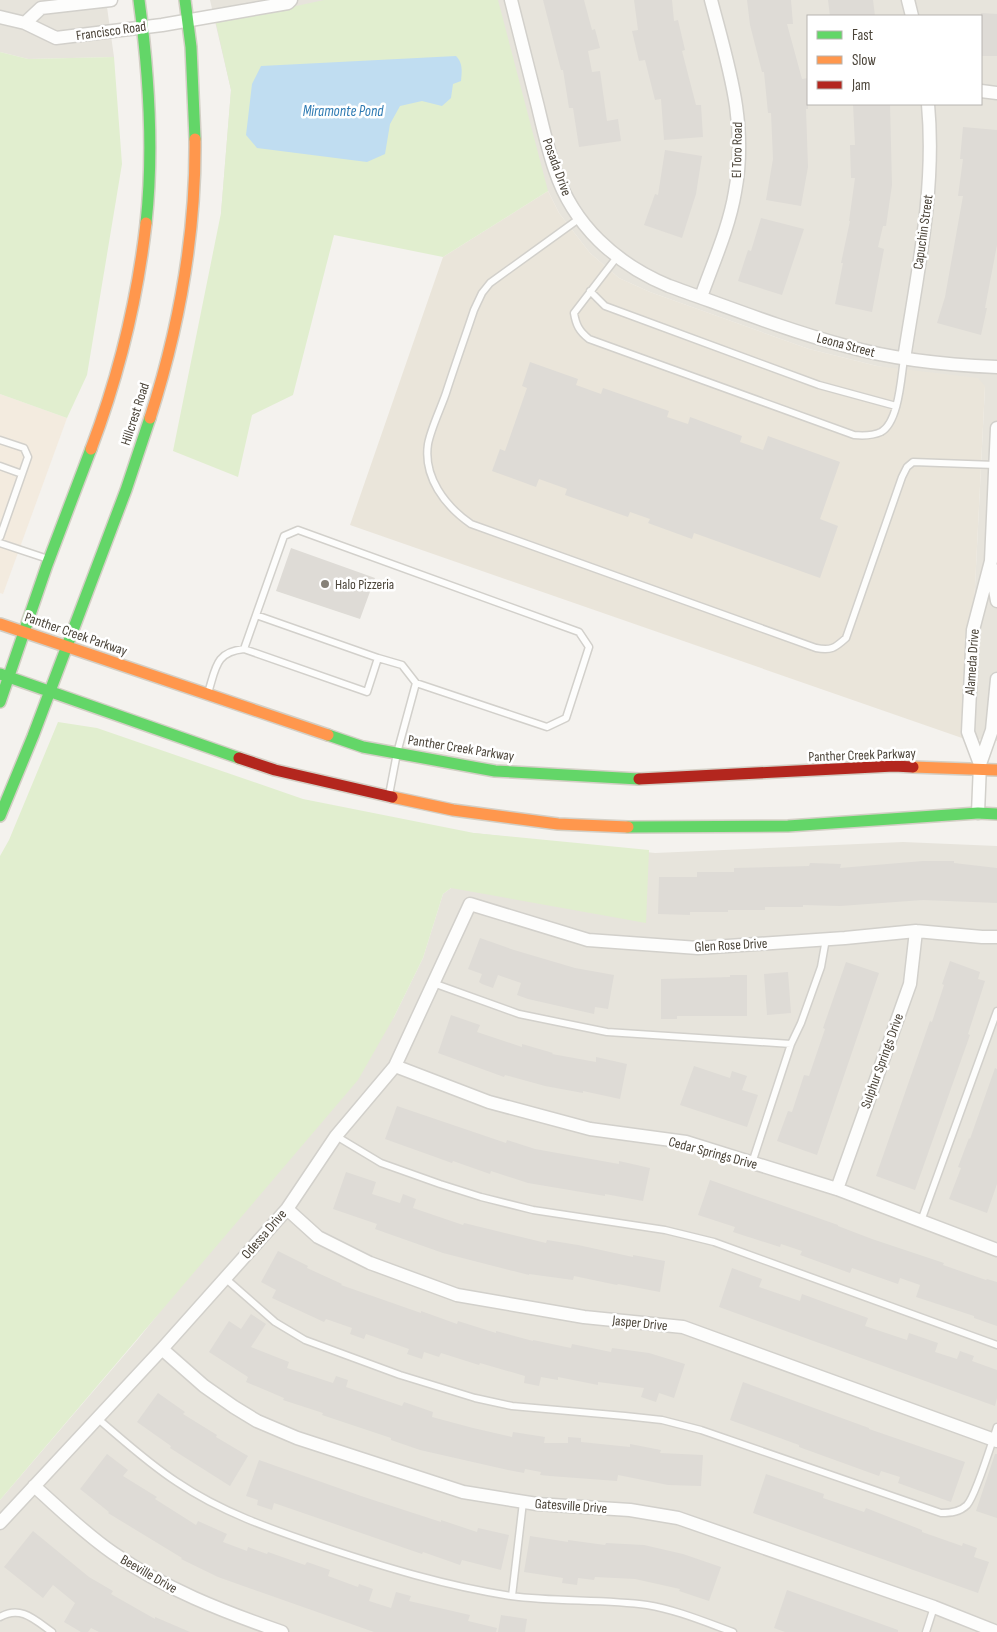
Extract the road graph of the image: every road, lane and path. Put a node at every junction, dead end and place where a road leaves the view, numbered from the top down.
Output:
1 (111, 0) edge
2 (139, 0) edge
3 (185, 0) edge
4 (291, 0) edge
5 (511, 0) edge
6 (711, 0) edge
7 (908, 0) edge
8 (912, 15) edge
9 (0, 17) edge
10 (188, 20) junction
11 (25, 23) junction
12 (143, 27) junction
13 (982, 91) edge
14 (997, 93) edge
15 (928, 105) edge
16 (580, 218) junction
17 (617, 257) junction
18 (590, 291) junction
19 (701, 297) junction
20 (904, 359) junction
21 (997, 367) edge
22 (896, 406) junction
23 (997, 428) edge
24 (0, 440) edge
25 (995, 465) junction
26 (0, 466) edge
27 (22, 474) junction
28 (0, 537) edge
29 (0, 543) edge
30 (50, 560) junction
31 (994, 561) edge
32 (997, 601) edge
33 (256, 614) junction
34 (0, 624) edge
35 (24, 632) junction
36 (66, 646) junction
37 (244, 649) junction
38 (378, 658) junction
39 (4, 675) edge
40 (997, 679) edge
41 (416, 683) junction
42 (50, 690) junction
43 (208, 694) junction
44 (0, 702) edge
45 (397, 753) junction
46 (980, 767) junction
47 (997, 770) edge
48 (389, 797) junction
49 (978, 813) junction
50 (997, 814) edge
51 (0, 816) edge
52 (470, 904) joint
53 (916, 931) junction
54 (997, 937) edge
55 (826, 939) junction
56 (433, 983) junction
57 (997, 1011) edge
58 (791, 1044) junction
59 (394, 1066) junction
60 (336, 1136) junction
61 (752, 1163) junction
62 (837, 1189) junction
63 (287, 1209) junction
64 (921, 1221) junction
65 (997, 1250) edge
66 (225, 1278) junction
67 (997, 1345) edge
68 (162, 1349) junction
69 (97, 1418) junction
70 (997, 1427) edge
71 (995, 1440) edge
72 (34, 1486) junction
73 (523, 1502) junction
74 (0, 1523) edge
75 (512, 1596) junction
76 (934, 1607) junction
77 (0, 1617) edge
78 (997, 1631) edge
79 (52, 1632) edge
80 (282, 1632) edge
81 (734, 1632) edge
82 (926, 1632) edge

1 - 11 street
2 - 12 main road, Hillcrest Road
3 - 10 main road, Hillcrest Road
4 - 10 street, Francisco Road
5 - 16 street, Posada Drive
6 - 19 street, El Toro Road
7 - 8 street
9 - 11 street, Francisco Road
10 - 12 street, Francisco Road
10 - 36 main road, Hillcrest Road
11 - 12 street, Francisco Road
12 - 30 main road, Hillcrest Road
13 - 14 street
15 - 20 street, Capuchin Street
16 - 17 street, Posada Drive
16 - 25 lane
17 - 18 lane
17 - 19 street, Posada Drive
18 - 22 lane
18 - 22 lane
19 - 20 street, Leona Street
20 - 21 street, Leona Street
20 - 22 lane
23 - 25 street, Alameda Drive
24 - 27 lane
25 - 31 street, Alameda Drive
26 - 27 lane
27 - 28 lane
29 - 30 lane
30 - 35 main road, Hillcrest Road
31 - 32 street, Alameda Drive
31 - 46 street, Alameda Drive
33 - 37 lane
33 - 38 lane
33 - 41 lane
34 - 35 main road, Panther Creek Parkway
35 - 36 main road, Panther Creek Parkway
35 - 39 main road, Hillcrest Road
36 - 42 main road, Hillcrest Road
36 - 43 main road, Panther Creek Parkway
37 - 38 lane
37 - 43 lane
38 - 41 lane
39 - 42 main road
39 - 44 main road, Hillcrest Road
40 - 46 street, Alameda Drive
41 - 45 lane
42 - 48 main road
42 - 51 main road, Hillcrest Road
43 - 45 main road, Panther Creek Parkway
45 - 46 main road, Panther Creek Parkway
45 - 48 lane
46 - 47 main road, Panther Creek Parkway
46 - 49 street, Alameda Drive
48 - 49 main road
49 - 50 main road
52 - 55 street, Glen Rose Drive
52 - 56 street, Odessa Drive
53 - 54 street, Glen Rose Drive
53 - 55 street, Glen Rose Drive
53 - 62 street, Sulphur Springs Drive
55 - 58 lane
56 - 58 lane
56 - 59 street, Odessa Drive
57 - 64 lane
58 - 61 lane
59 - 60 street, Odessa Drive
59 - 61 street, Cedar Springs Drive
60 - 63 street, Odessa Drive
60 - 67 lane
61 - 62 street, Cedar Springs Drive
62 - 64 street, Cedar Springs Drive
63 - 66 street, Odessa Drive
63 - 71 street, Jasper Drive
64 - 65 street, Cedar Springs Drive
66 - 68 street, Odessa Drive
66 - 71 lane
68 - 69 street, Odessa Drive
68 - 73 street, Gatesville Drive
69 - 72 street, Odessa Drive
69 - 75 lane
70 - 71 lane
72 - 74 street, Odessa Drive
72 - 80 street, Beeville Drive
73 - 75 lane
73 - 76 street, Gatesville Drive
75 - 81 lane
76 - 78 street, Gatesville Drive
76 - 82 lane
77 - 79 lane

